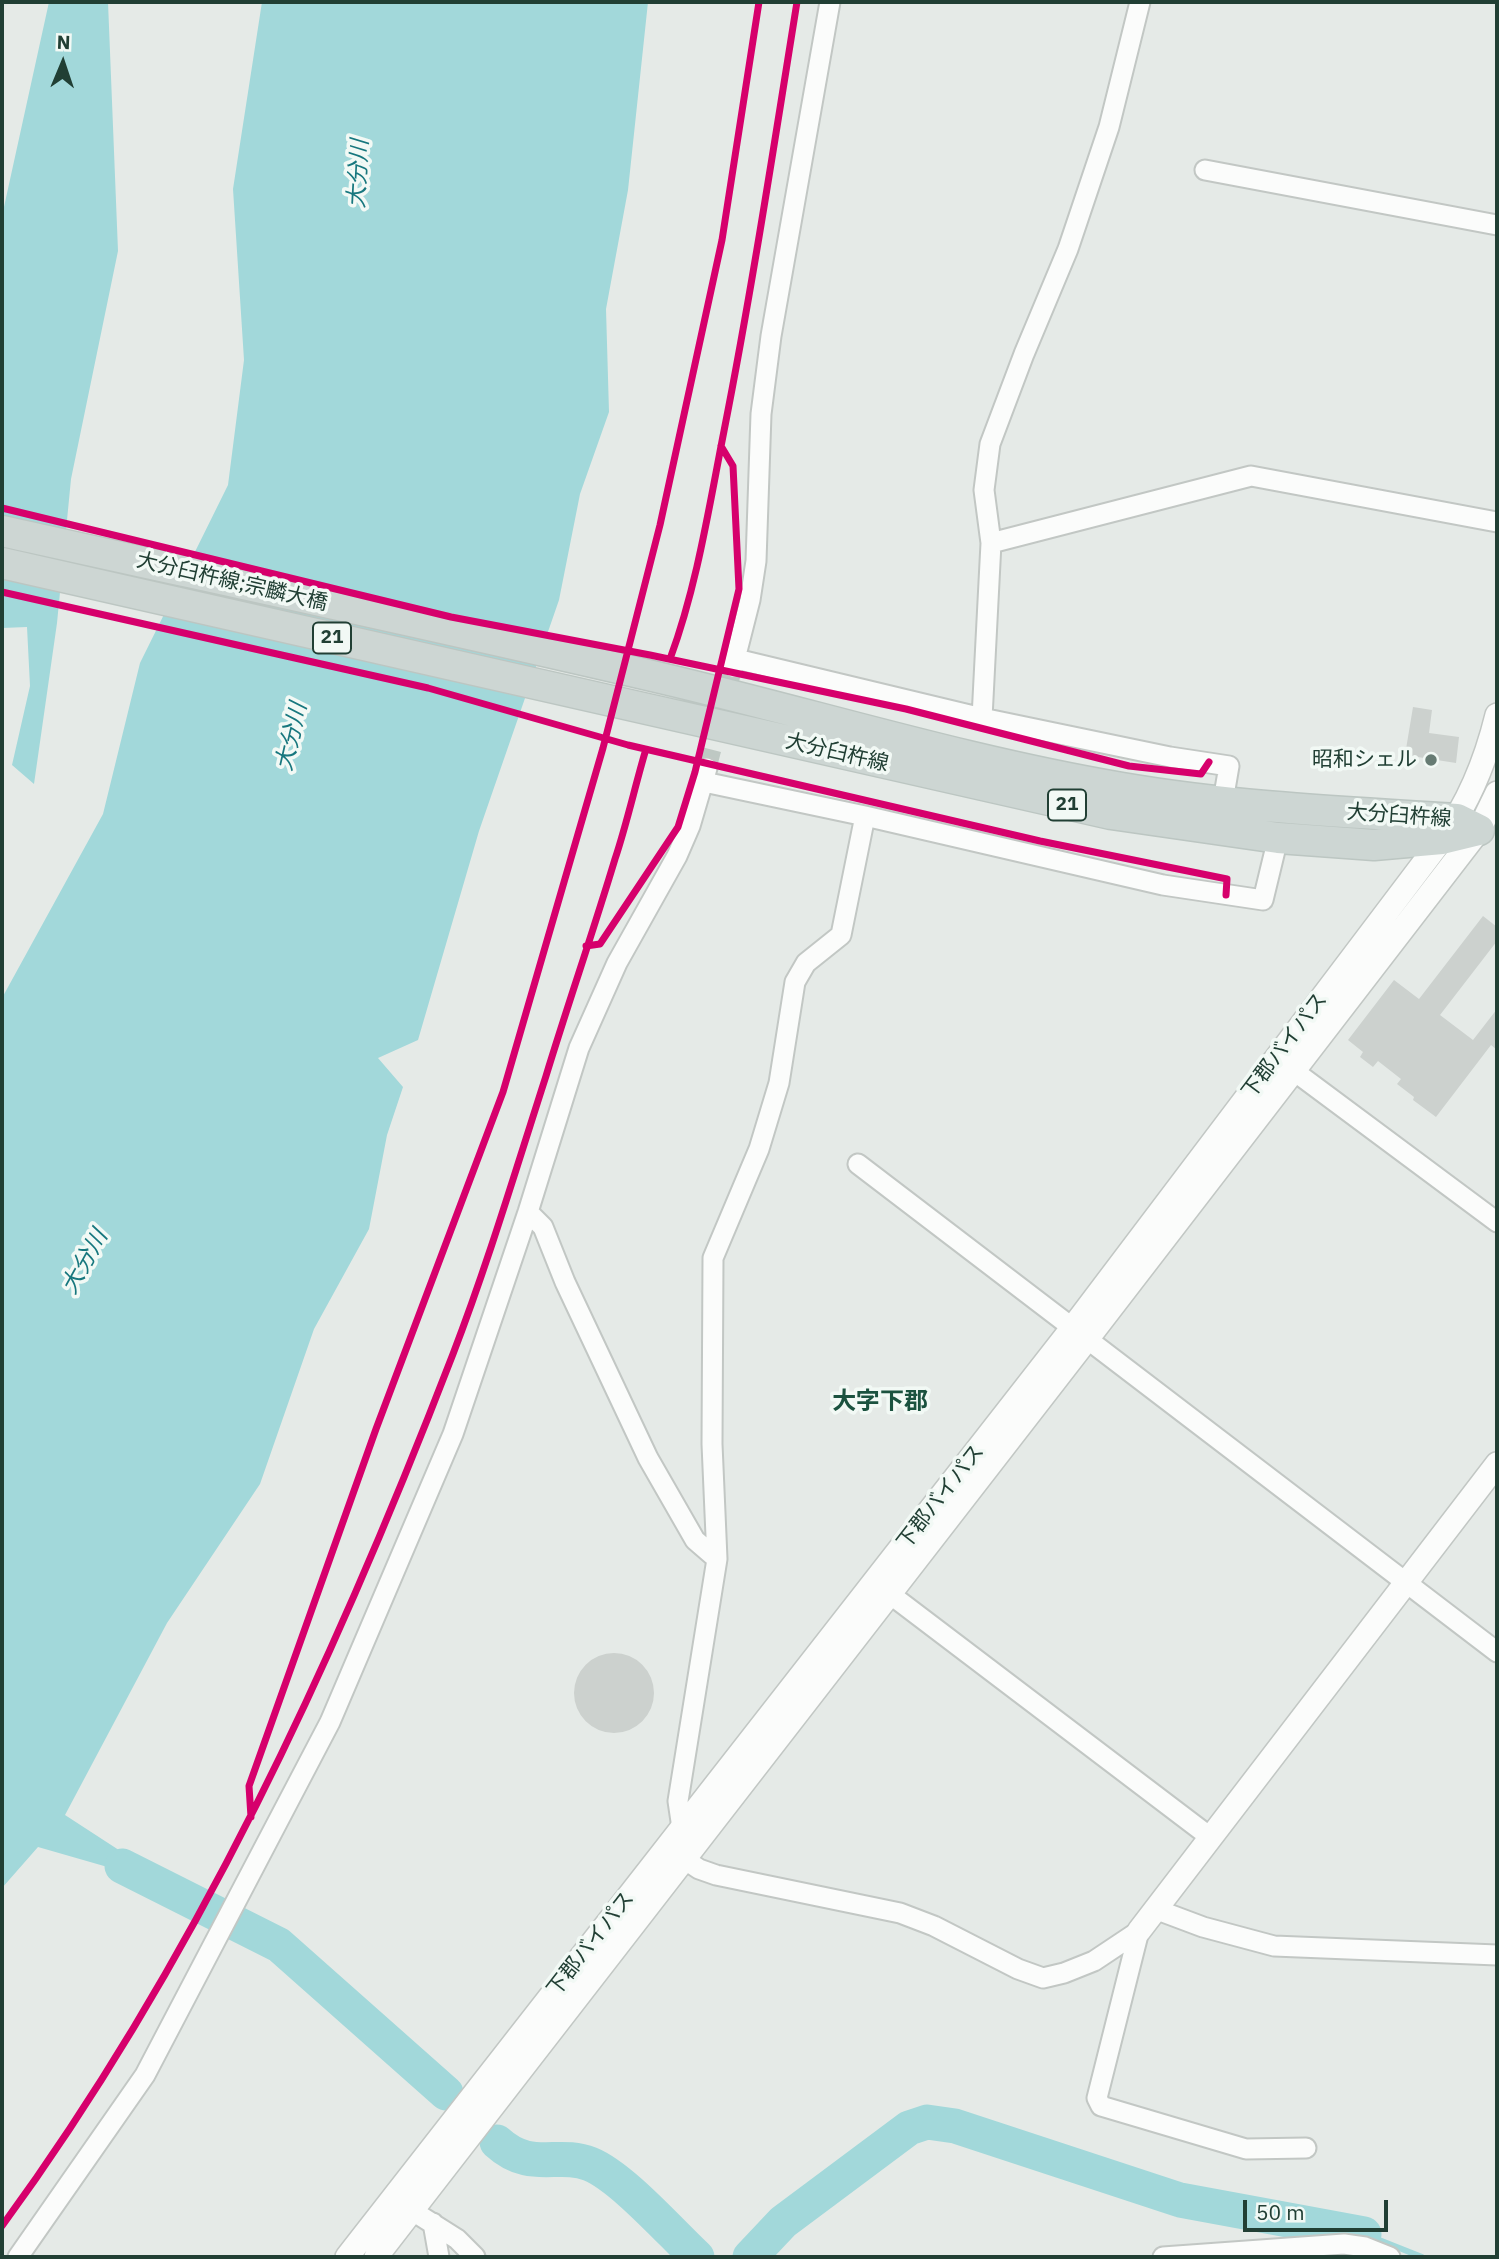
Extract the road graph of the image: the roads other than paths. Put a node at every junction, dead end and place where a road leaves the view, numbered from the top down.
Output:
1 (830, 2) edge
2 (1140, 2) edge
3 (1205, 170) dead end
4 (1497, 225) edge
5 (1497, 522) edge
6 (2, 531) edge
7 (991, 543) junction
8 (2, 563) edge
9 (667, 680) joint
10 (661, 713) joint
11 (1497, 715) edge
12 (982, 719) junction
13 (1497, 793) edge
14 (1223, 801) junction
15 (865, 816) junction
16 (1469, 830) edge
17 (1278, 838) junction
18 (1294, 1070) junction
19 (858, 1164) dead end
20 (528, 1212) junction
21 (1497, 1222) edge
22 (1081, 1332) junction
23 (1497, 1464) edge
24 (717, 1559) junction
25 (1407, 1583) junction
26 (882, 1588) junction
27 (1497, 1652) edge
28 (682, 1828) junction
29 (1210, 1837) junction
30 (684, 1859) junction
31 (1155, 1909) junction
32 (1139, 1931) junction
33 (1497, 1955) edge
34 (1306, 2148) dead end
35 (402, 2205) junction
36 (433, 2223) junction
37 (18, 2257) edge
38 (347, 2257) edge
39 (376, 2257) edge
40 (439, 2257) edge
41 (475, 2257) edge
42 (1163, 2257) edge
43 (1390, 2257) edge

1 - 12 street
2 - 7 street
3 - 4 street
5 - 7 street
6 - 9 main road, 大分臼杵線;宗麟大橋 / 21
7 - 12 street
8 - 10 main road, 大分臼杵線;宗麟大橋 / 21
9 - 14 main road, 大分臼杵線 / 21
10 - 17 main road, 大分臼杵線 / 21
11 - 16 street, 下郡バイパス
12 - 14 street
13 - 16 street, 下郡バイパス
14 - 16 main road, 大分臼杵線 / 21
15 - 17 street
15 - 20 street
15 - 24 street
16 - 17 main road, 大分臼杵線 / 21
16 - 18 street, 下郡バイパス
16 - 22 street, 下郡バイパス
18 - 21 street
18 - 22 street, 下郡バイパス
19 - 22 street
20 - 24 street
20 - 37 street
22 - 25 street
22 - 26 street, 下郡バイパス
23 - 25 street
24 - 28 street
25 - 27 street
25 - 29 street
26 - 28 street, 下郡バイパス
26 - 29 street
26 - 30 street, 下郡バイパス
28 - 35 street, 下郡バイパス
29 - 31 street
30 - 32 street
30 - 35 street, 下郡バイパス
31 - 32 street
31 - 33 street
32 - 34 street
35 - 36 street
35 - 38 street, 下郡バイパス
35 - 39 street, 下郡バイパス
36 - 40 street
36 - 41 street
42 - 43 street

